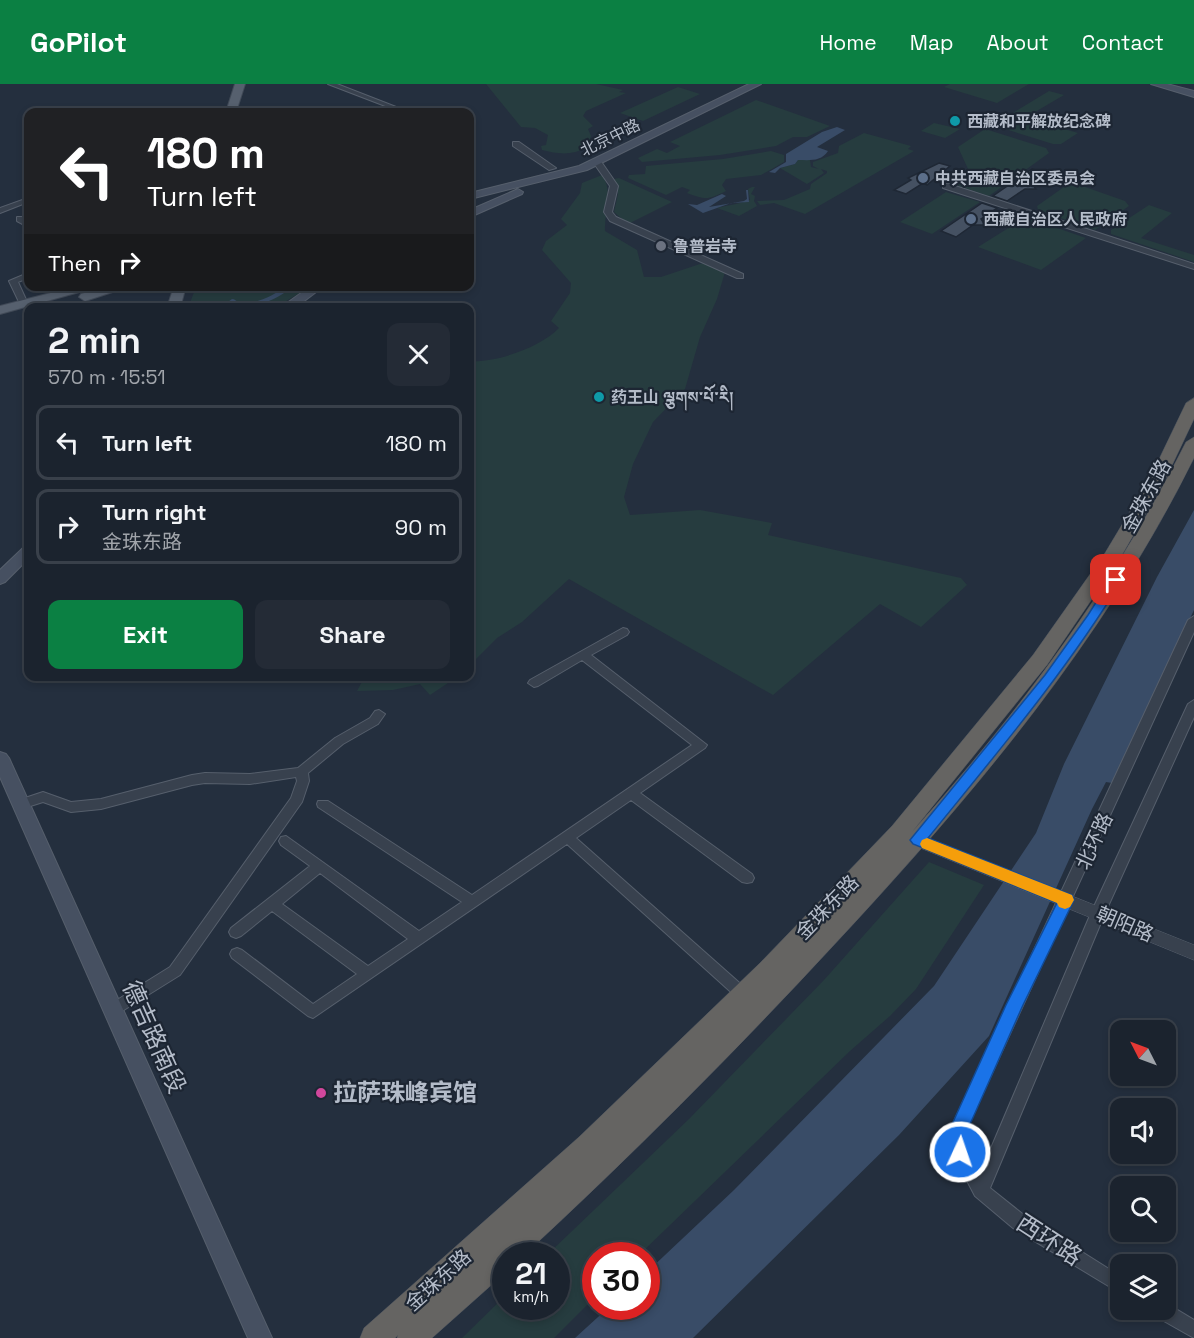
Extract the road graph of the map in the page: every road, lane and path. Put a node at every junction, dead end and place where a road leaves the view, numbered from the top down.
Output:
1 (240, 84) edge
2 (331, 84) edge
3 (739, 84) edge
4 (756, 84) edge
5 (1156, 84) edge
6 (1194, 94) edge
7 (387, 106) junction
8 (232, 108) edge
9 (382, 108) edge
10 (393, 108) edge
11 (516, 144) dead end
12 (582, 156) dead end
13 (572, 160) dead end
14 (597, 162) junction
15 (555, 171) junction
16 (946, 186) dead end
17 (474, 189) edge
18 (474, 195) edge
19 (24, 202) edge
20 (0, 211) edge
21 (474, 212) edge
22 (20, 219) dead end
23 (24, 222) edge
24 (1194, 267) edge
25 (740, 276) dead end
26 (24, 277) edge
27 (79, 291) edge
28 (106, 291) edge
29 (311, 291) edge
30 (42, 303) edge
31 (62, 303) edge
32 (293, 303) edge
33 (24, 304) edge
34 (24, 308) edge
35 (24, 309) edge
36 (0, 310) edge
37 (0, 318) edge
38 (1194, 403) edge
39 (1194, 442) edge
40 (24, 555) edge
41 (0, 579) edge
42 (1194, 620) edge
43 (623, 632) dead end
44 (583, 655) junction
45 (534, 683) dead end
46 (1194, 704) edge
47 (379, 714) dead end
48 (0, 758) edge
49 (301, 772) junction
50 (631, 793) junction
51 (21, 804) junction
52 (323, 804) dead end
53 (908, 836) junction
54 (567, 837) junction
55 (286, 841) dead end
56 (319, 866) junction
57 (747, 878) dead end
58 (1061, 898) junction
59 (472, 902) junction
60 (272, 904) junction
61 (1098, 913) junction
62 (236, 932) dead end
63 (420, 939) junction
64 (1194, 953) edge
65 (237, 954) dead end
66 (368, 974) junction
67 (743, 994) junction
68 (114, 1009) junction
69 (761, 1009) junction
70 (981, 1191) junction
71 (1110, 1279) edge
72 (1176, 1319) edge
73 (1194, 1330) edge
74 (260, 1338) edge
75 (374, 1338) edge
76 (411, 1338) edge

1 - 8 main road
2 - 7 street
3 - 12 main road, 北京中路
4 - 14 main road, 北京中路
5 - 6 main road
7 - 9 street
7 - 10 street
11 - 15 street
13 - 15 main road, 北京中路
14 - 15 main road, 北京中路
14 - 25 street
15 - 17 main road, 北京中路
15 - 18 main road, 北京中路
15 - 21 main road
16 - 24 street
19 - 20 street
22 - 23 street
26 - 33 street
27 - 30 main road
28 - 31 main road
29 - 32 main road
34 - 36 main road
35 - 37 main road
38 - 53 highway, 金珠东路
39 - 53 highway, 金珠东路
40 - 41 main road
42 - 58 street, 北环路
43 - 44 street
44 - 45 street
44 - 50 street
46 - 61 street
47 - 49 street
48 - 51 main road, 德吉路南段
49 - 51 street
49 - 68 street
50 - 54 street
50 - 57 street
51 - 68 main road, 德吉路南段
52 - 59 street
53 - 58 street, 朝阳路
53 - 67 highway, 金珠东路
53 - 69 highway, 金珠东路
54 - 59 street
54 - 67 street
55 - 56 street
56 - 60 street
56 - 63 street
58 - 61 street, 朝阳路
58 - 70 street, 北环路
59 - 63 street
60 - 62 street
60 - 66 street
61 - 64 street, 朝阳路
61 - 70 street
63 - 66 street
65 - 66 street
67 - 69 street
67 - 75 highway, 金珠东路
68 - 74 main road, 德吉路南段
69 - 76 highway, 金珠东路
70 - 71 street, 西环路
72 - 73 street

